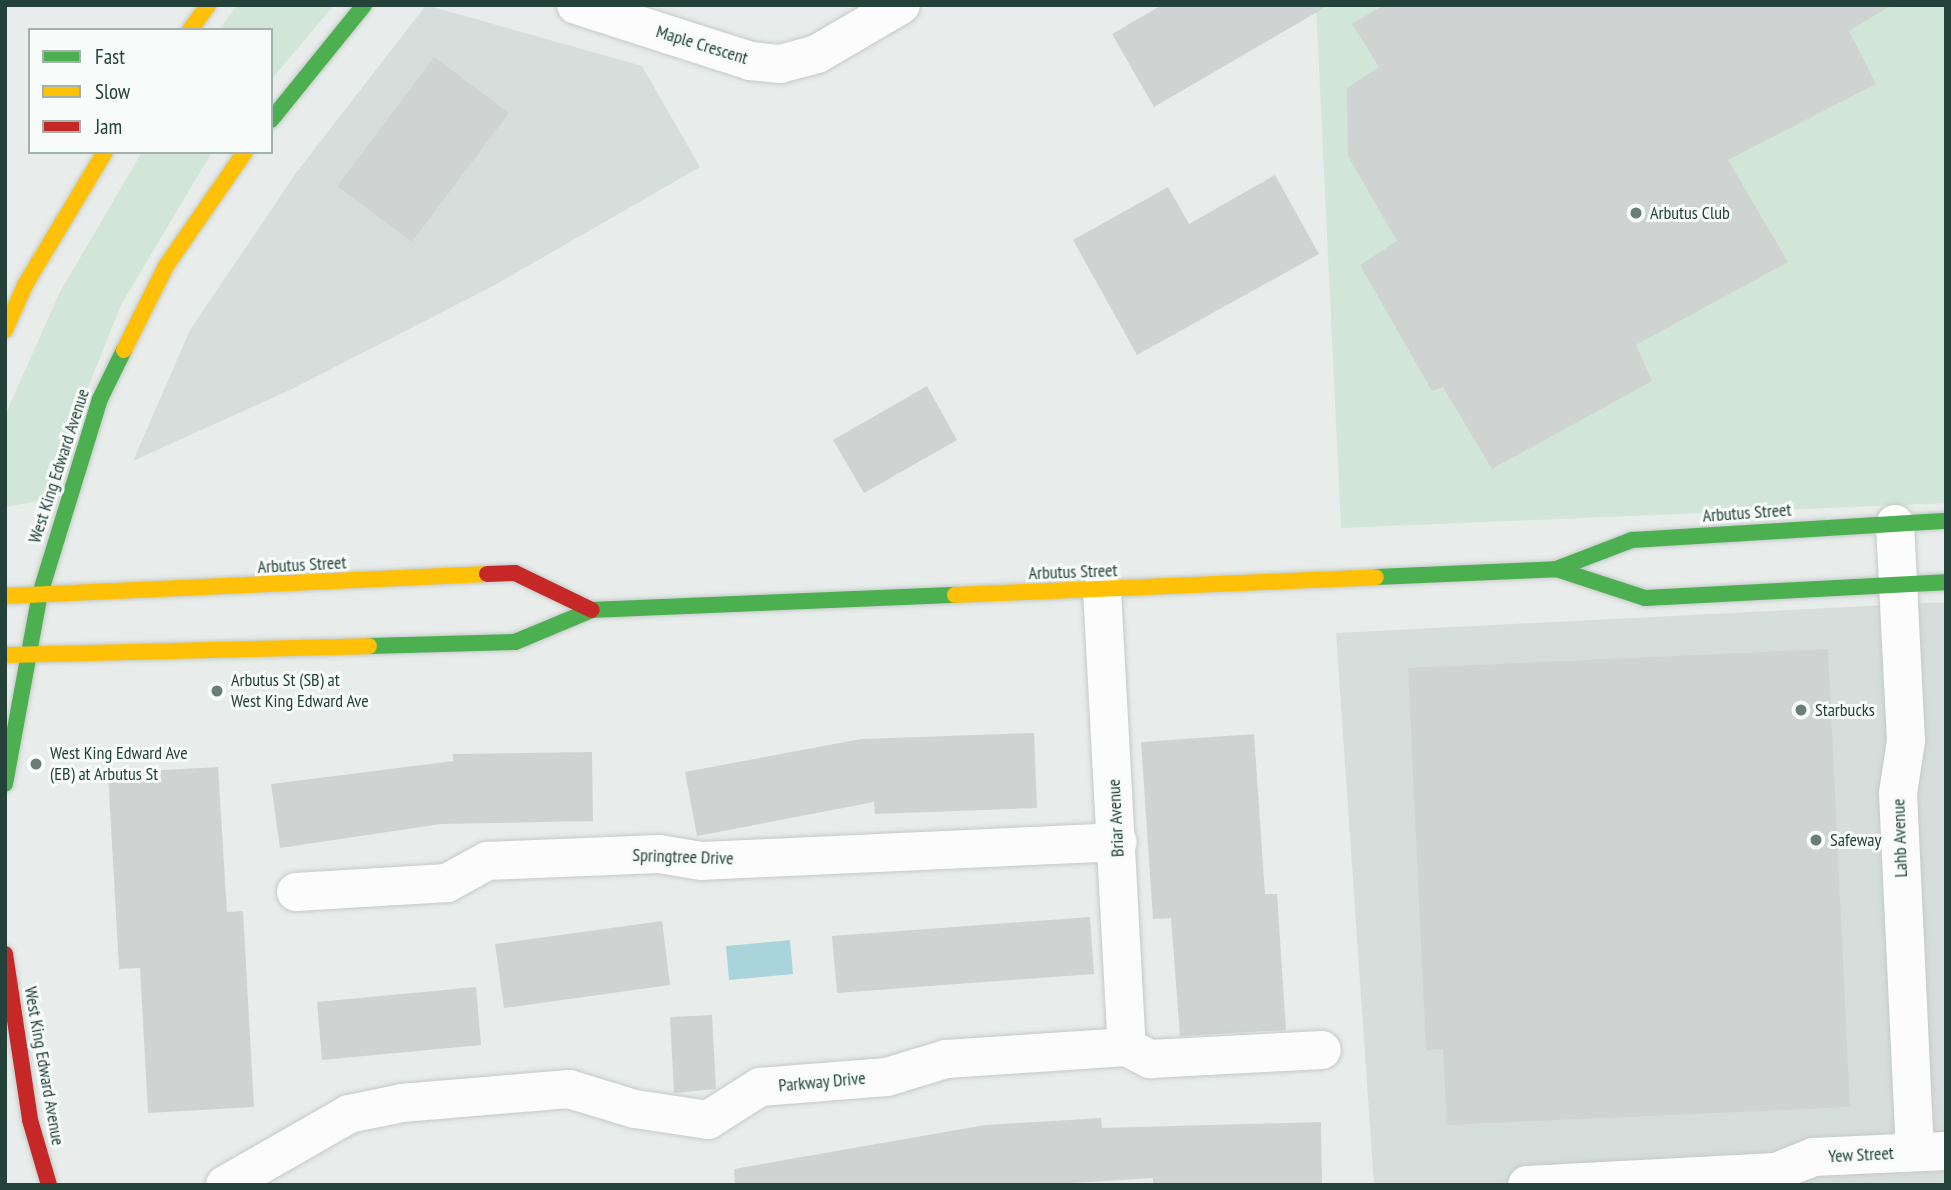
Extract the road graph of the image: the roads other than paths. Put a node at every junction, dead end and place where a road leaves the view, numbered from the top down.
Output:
1 (208, 5) edge
2 (364, 5) edge
3 (576, 5) edge
4 (901, 5) edge
5 (191, 28) edge
6 (273, 118) edge
7 (105, 154) edge
8 (244, 154) edge
9 (5, 330) edge
10 (1946, 521) edge
11 (1895, 524) junction
12 (1556, 569) junction
13 (1946, 582) edge
14 (1898, 585) junction
15 (1102, 590) junction
16 (40, 594) junction
17 (5, 596) edge
18 (592, 610) junction
19 (5, 655) edge
20 (25, 655) junction
21 (5, 784) edge
22 (1118, 842) junction
23 (296, 892) dead end
24 (5, 954) edge
25 (1127, 1047) junction
26 (1322, 1050) dead end
27 (1930, 1151) edge
28 (49, 1185) edge
29 (225, 1185) edge
30 (1527, 1185) edge

1 - 5 main road
2 - 6 main road
3 - 4 street, Maple Crescent
7 - 9 main road
8 - 16 main road, West King Edward Avenue
10 - 11 main road, Arbutus Street
11 - 12 main road, Arbutus Street
11 - 14 street, Lahb Avenue
12 - 14 main road, Arbutus Street
12 - 15 main road, Arbutus Street
13 - 14 main road, Arbutus Street
14 - 27 street, Lahb Avenue
15 - 18 main road, Arbutus Street
15 - 22 street, Briar Avenue
16 - 17 main road, Arbutus Street
16 - 18 main road, Arbutus Street
16 - 20 main road, West King Edward Avenue
18 - 20 main road, Arbutus Street
19 - 20 main road, Arbutus Street
20 - 21 main road, West King Edward Avenue
22 - 23 street, Springtree Drive
22 - 25 street, Briar Avenue
24 - 28 main road, West King Edward Avenue
25 - 26 street, Parkway Drive
25 - 29 street, Parkway Drive
27 - 30 street, Yew Street

